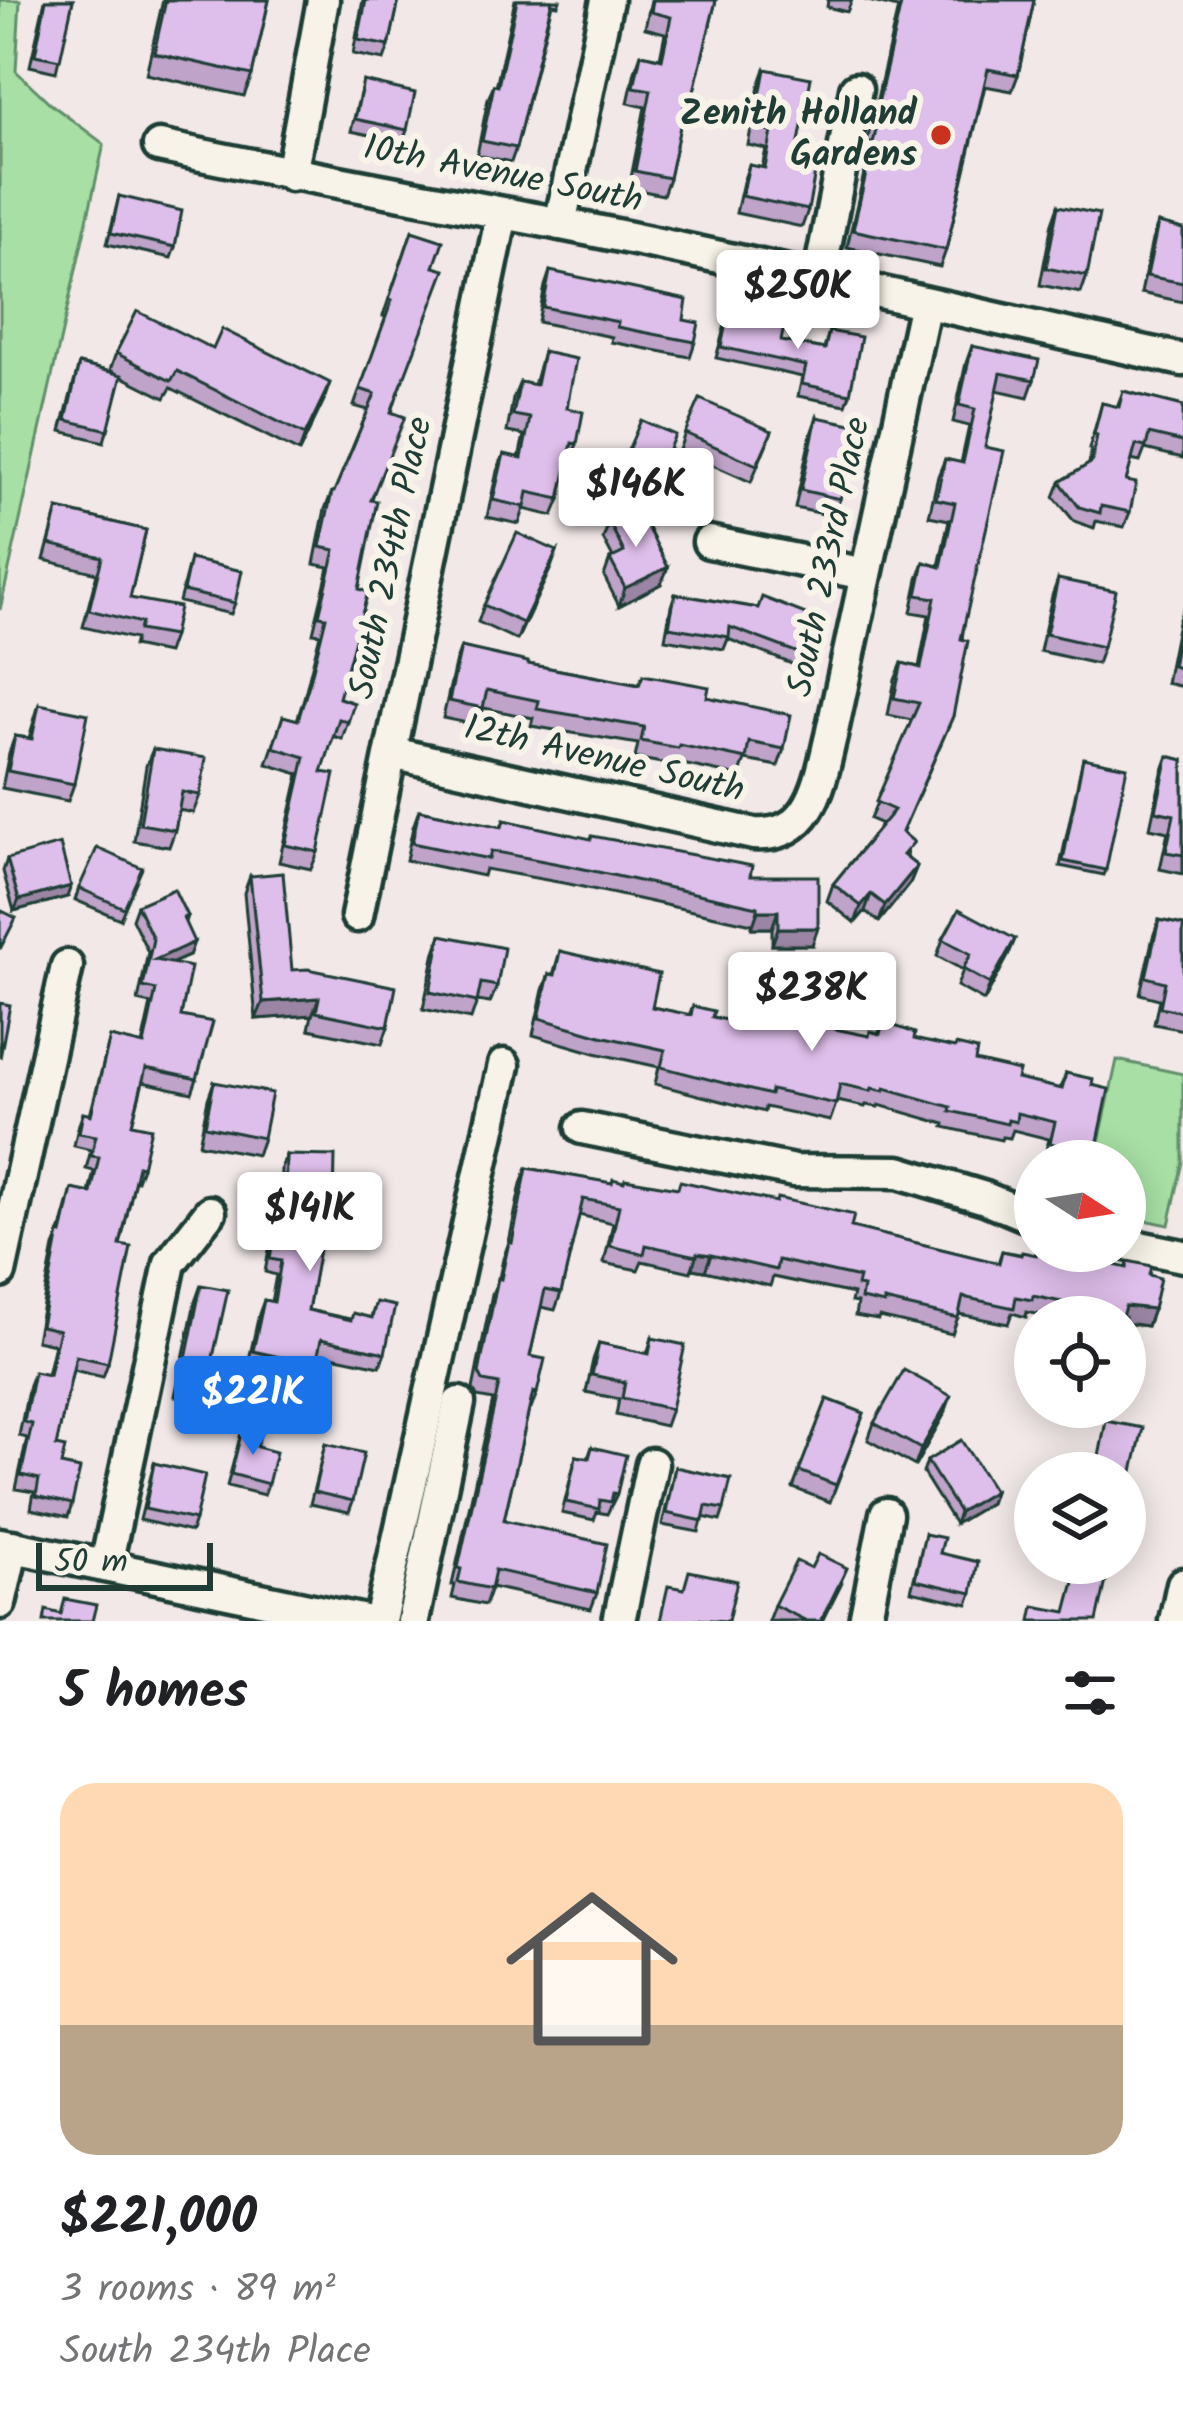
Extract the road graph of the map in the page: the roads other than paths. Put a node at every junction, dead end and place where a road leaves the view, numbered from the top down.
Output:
1 (323, 0) edge
2 (608, 0) edge
3 (856, 89) dead end
4 (159, 146) dead end
5 (291, 175) junction
6 (502, 214) junction
7 (560, 224) junction
8 (819, 278) junction
9 (925, 304) junction
10 (1183, 360) edge
11 (709, 542) dead end
12 (865, 574) junction
13 (392, 753) junction
14 (797, 822) joint
15 (357, 916) dead end
16 (67, 966) dead end
17 (504, 1065) dead end
18 (582, 1128) dead end
19 (1014, 1211) edge
20 (210, 1212) dead end
21 (1146, 1248) edge
22 (1183, 1256) edge
23 (0, 1272) edge
24 (459, 1403) dead end
25 (652, 1464) dead end
26 (886, 1514) dead end
27 (6, 1545) edge
28 (106, 1564) junction
29 (1183, 1584) edge
30 (0, 1603) edge
31 (365, 1621) edge
32 (380, 1621) edge
33 (413, 1621) edge
34 (619, 1621) edge
35 (865, 1621) edge
36 (1175, 1621) edge

1 - 5 street
2 - 7 street
3 - 8 street
4 - 5 street, 10th Avenue South
5 - 6 street, 10th Avenue South
6 - 7 street, 10th Avenue South
6 - 13 street, South 234th Place
7 - 8 street, 10th Avenue South
8 - 9 street, 10th Avenue South
9 - 10 street, 10th Avenue South
9 - 12 street, South 233rd Place
11 - 12 street
12 - 14 street, South 233rd Place
13 - 14 street, 12th Avenue South
13 - 15 street, South 234th Place
16 - 23 street
17 - 32 street
18 - 19 street
20 - 28 street
21 - 22 street
24 - 33 street
25 - 34 street
26 - 35 street
27 - 28 street
27 - 30 street
28 - 31 street
29 - 36 street

